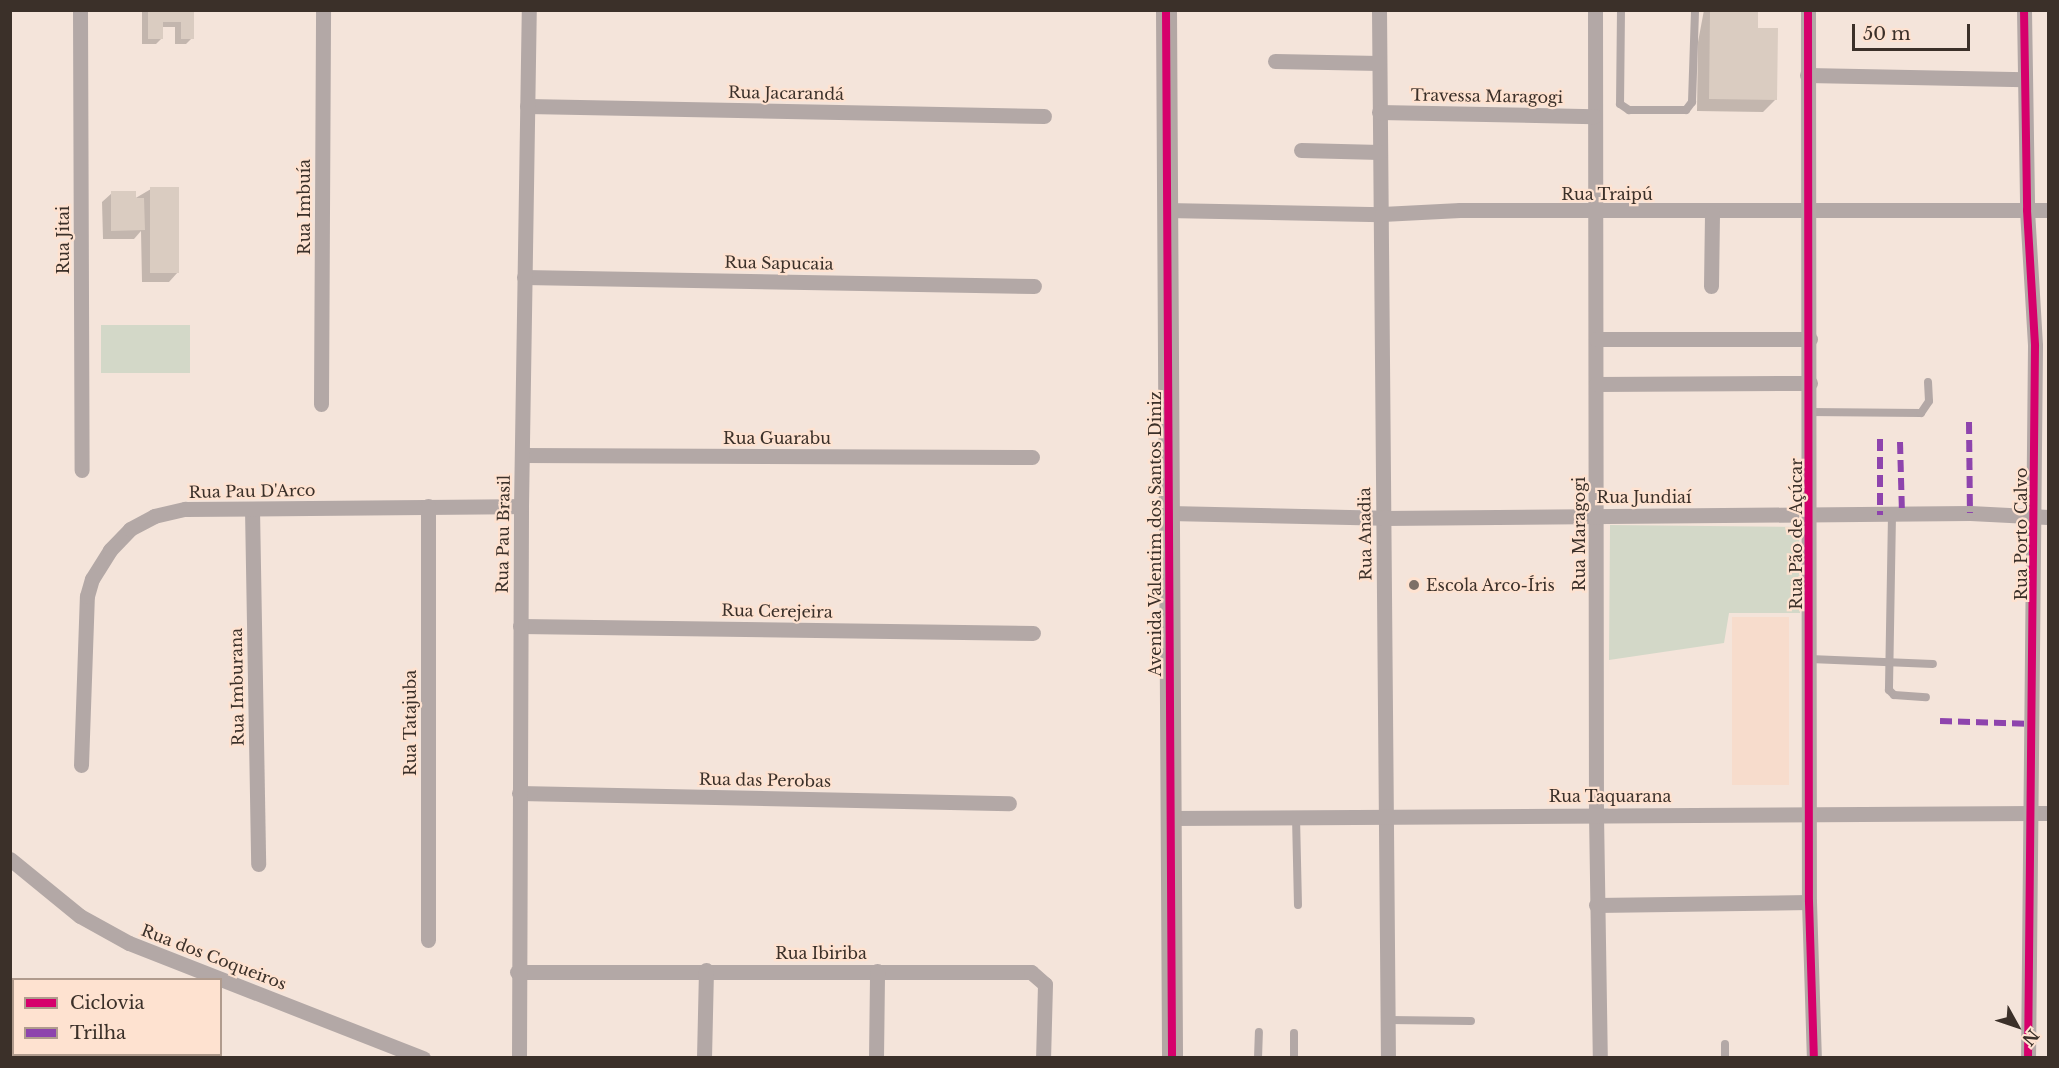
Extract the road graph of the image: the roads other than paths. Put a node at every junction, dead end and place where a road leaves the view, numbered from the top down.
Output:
1 (80, 10) edge
2 (323, 10) edge
3 (530, 10) edge
4 (1166, 10) edge
5 (1380, 10) edge
6 (1595, 10) edge
7 (1622, 10) edge
8 (1695, 10) edge
9 (1808, 10) edge
10 (2024, 10) edge
11 (1275, 61) dead end
12 (1379, 63) junction
13 (1807, 75) junction
14 (2025, 79) junction
15 (527, 106) junction
16 (1379, 112) junction
17 (1044, 116) dead end
18 (1593, 116) junction
19 (1302, 150) dead end
20 (1380, 152) junction
21 (1166, 210) junction
22 (2027, 210) junction
23 (2049, 210) edge
24 (1809, 212) junction
25 (1594, 213) junction
26 (1712, 213) junction
27 (1382, 214) junction
28 (524, 277) junction
29 (1034, 286) dead end
30 (1711, 286) dead end
31 (1596, 339) junction
32 (1810, 339) junction
33 (1928, 382) dead end
34 (1810, 383) junction
35 (1596, 384) junction
36 (321, 404) dead end
37 (1809, 412) junction
38 (522, 455) junction
39 (1032, 457) dead end
40 (82, 470) dead end
41 (428, 506) junction
42 (521, 506) junction
43 (252, 509) junction
44 (1169, 513) junction
45 (1810, 513) junction
46 (1597, 515) junction
47 (1892, 515) junction
48 (2042, 517) edge
49 (1383, 518) junction
50 (520, 626) junction
51 (1033, 633) dead end
52 (1810, 659) junction
53 (1890, 663) junction
54 (1933, 664) dead end
55 (1926, 697) dead end
56 (81, 765) dead end
57 (519, 793) junction
58 (1009, 803) dead end
59 (1809, 813) junction
60 (2032, 813) junction
61 (2049, 813) edge
62 (1596, 814) junction
63 (1387, 816) junction
64 (1296, 817) junction
65 (1171, 818) junction
66 (10, 859) edge
67 (258, 864) dead end
68 (1809, 902) junction
69 (1298, 904) dead end
70 (1596, 905) junction
71 (428, 940) dead end
72 (706, 970) junction
73 (878, 971) junction
74 (517, 972) junction
75 (213, 978) edge
76 (222, 982) edge
77 (1389, 1020) junction
78 (1471, 1021) dead end
79 (1258, 1032) dead end
80 (1294, 1033) dead end
81 (1725, 1044) dead end
82 (395, 1052) edge
83 (423, 1058) edge
84 (519, 1058) edge
85 (704, 1058) edge
86 (876, 1058) edge
87 (1043, 1058) edge
88 (1172, 1058) edge
89 (1258, 1058) edge
90 (1294, 1058) edge
91 (1388, 1058) edge
92 (1600, 1058) edge
93 (1725, 1058) edge
94 (1814, 1058) edge
95 (2028, 1058) edge

1 - 40 street, Rua Jitai
2 - 36 street, Rua Imbuía
3 - 15 street, Rua Pau Brasil
4 - 21 street, Avenida Valentim dos Santos Diniz
5 - 12 street, Rua Anadia
6 - 18 street, Rua Maragogi
7 - 8 lane
9 - 13 street, Rua Pão de Açúcar
10 - 14 street, Rua Porto Calvo
11 - 12 street
12 - 16 street, Rua Anadia
13 - 14 street
13 - 24 street, Rua Pão de Açúcar
14 - 22 street, Rua Porto Calvo
15 - 17 street, Rua Jacarandá
15 - 28 street, Rua Pau Brasil
16 - 18 street, Travessa Maragogi
16 - 20 street, Rua Anadia
18 - 25 street, Rua Maragogi
19 - 20 street
20 - 27 street, Rua Anadia
21 - 27 street, Rua Traipú
21 - 44 street, Avenida Valentim dos Santos Diniz
22 - 23 street, Rua Traipú
22 - 24 street, Rua Traipú
22 - 48 street, Rua Porto Calvo
24 - 26 street, Rua Traipú
24 - 32 street, Rua Pão de Açúcar
25 - 26 street, Rua Traipú
25 - 27 street, Rua Traipú
25 - 31 street, Rua Maragogi
26 - 30 street
27 - 49 street, Rua Anadia
28 - 29 street, Rua Sapucaia
28 - 38 street, Rua Pau Brasil
31 - 32 street
31 - 35 street, Rua Maragogi
32 - 34 street, Rua Pão de Açúcar
33 - 37 lane
34 - 35 street
34 - 37 street, Rua Pão de Açúcar
35 - 46 street, Rua Maragogi
37 - 45 street, Rua Pão de Açúcar
38 - 39 street, Rua Guarabu
38 - 42 street, Rua Pau Brasil
41 - 42 street, Rua Pau D'Arco
41 - 43 street, Rua Pau D'Arco
41 - 71 street, Rua Tatajuba
42 - 50 street, Rua Pau Brasil
43 - 56 street, Rua Pau D'Arco
43 - 67 street, Rua Imburana
44 - 49 street, Rua Jundiaí
44 - 65 street, Avenida Valentim dos Santos Diniz
45 - 46 street, Rua Jundiaí
45 - 47 street, Rua Jundiaí
45 - 52 street, Rua Pão de Açúcar
46 - 49 street, Rua Jundiaí
46 - 62 street, Rua Maragogi
47 - 48 street, Rua Jundiaí
47 - 53 lane
48 - 60 street, Rua Porto Calvo
49 - 63 street, Rua Anadia
50 - 51 street, Rua Cerejeira
50 - 57 street, Rua Pau Brasil
52 - 53 lane
52 - 59 street, Rua Pão de Açúcar
53 - 54 lane
53 - 55 lane
57 - 58 street, Rua das Perobas
57 - 74 street, Rua Pau Brasil
59 - 60 street, Rua Taquarana
59 - 62 street, Rua Taquarana
59 - 68 street, Rua Pão de Açúcar
60 - 61 street, Rua Taquarana
60 - 95 street, Rua Porto Calvo
62 - 63 street, Rua Taquarana
62 - 70 street, Rua Maragogi
63 - 64 street, Rua Taquarana
63 - 77 street, Rua Anadia
64 - 65 street, Rua Taquarana
64 - 69 lane
65 - 88 street, Avenida Valentim dos Santos Diniz
66 - 75 street, Rua dos Coqueiros
68 - 70 street
68 - 94 street, Rua Pão de Açúcar
70 - 92 street, Rua Maragogi
72 - 73 street, Rua Ibiriba
72 - 74 street, Rua Ibiriba
72 - 85 street
73 - 86 street
73 - 87 street, Rua Ibiriba
74 - 84 street, Rua Pau Brasil
76 - 82 street, Rua dos Coqueiros
77 - 78 lane
77 - 91 street, Rua Anadia
79 - 89 lane
80 - 90 lane
81 - 93 lane
82 - 83 street, Rua dos Coqueiros

